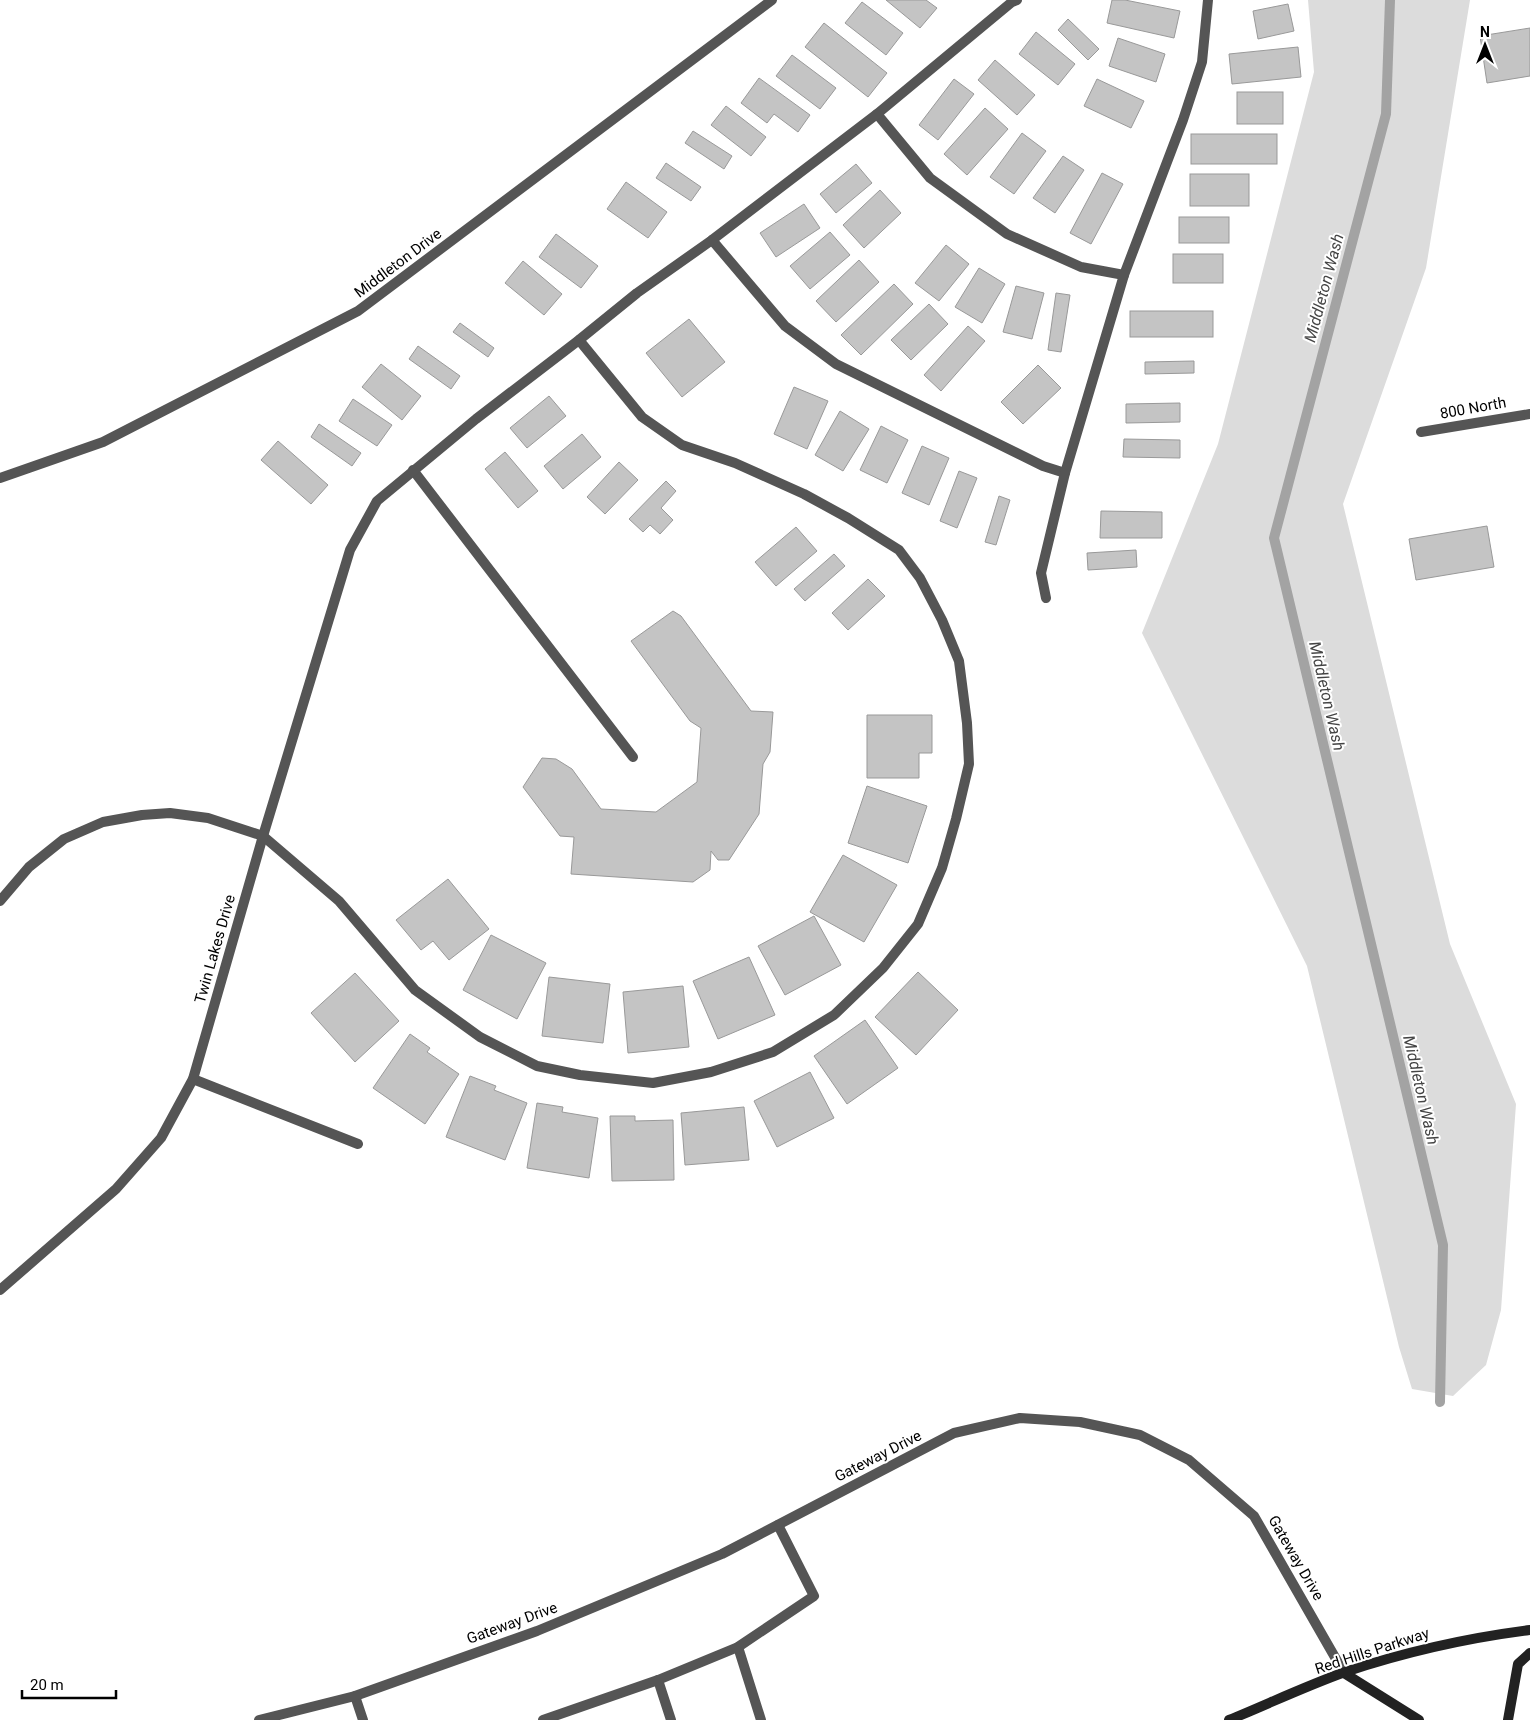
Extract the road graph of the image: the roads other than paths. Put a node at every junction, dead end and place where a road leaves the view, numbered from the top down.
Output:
1 (772, 0) edge
2 (1017, 0) edge
3 (1208, 0) edge
4 (877, 114) junction
5 (712, 240) junction
6 (1124, 275) junction
7 (579, 340) junction
8 (1530, 414) edge
9 (1421, 432) dead end
10 (413, 470) junction
11 (1065, 473) junction
12 (0, 478) edge
13 (1046, 598) dead end
14 (633, 756) dead end
15 (263, 836) junction
16 (0, 902) edge
17 (193, 1079) junction
18 (358, 1144) dead end
19 (0, 1290) edge
20 (778, 1525) junction
21 (1530, 1630) edge
22 (738, 1647) junction
23 (1530, 1653) edge
24 (1344, 1673) junction
25 (658, 1680) junction
26 (355, 1696) junction
27 (259, 1720) edge
28 (363, 1720) edge
29 (543, 1720) edge
30 (670, 1720) edge
31 (761, 1720) edge
32 (1229, 1720) edge
33 (1419, 1720) edge
34 (1508, 1720) edge

1 - 12 street, Middleton Drive
2 - 4 street, Twin Lakes Drive
3 - 6 street
4 - 5 street, Twin Lakes Drive
4 - 6 street
5 - 7 street, Twin Lakes Drive
5 - 11 street
6 - 11 street
7 - 10 street, Twin Lakes Drive
7 - 15 street
8 - 9 street, 800 North
10 - 14 street
10 - 15 street, Twin Lakes Drive
11 - 13 street
15 - 16 street
15 - 17 street, Twin Lakes Drive
17 - 18 street
17 - 19 street, Twin Lakes Drive
20 - 22 street
20 - 24 street, Gateway Drive
20 - 26 street, Gateway Drive
21 - 24 main road, Red Hills Parkway
22 - 25 street
22 - 31 street
23 - 34 main road
24 - 32 main road, Red Hills Parkway
24 - 33 main road, Gateway Drive
25 - 29 street
25 - 30 street
26 - 27 street, Gateway Drive
26 - 28 street

